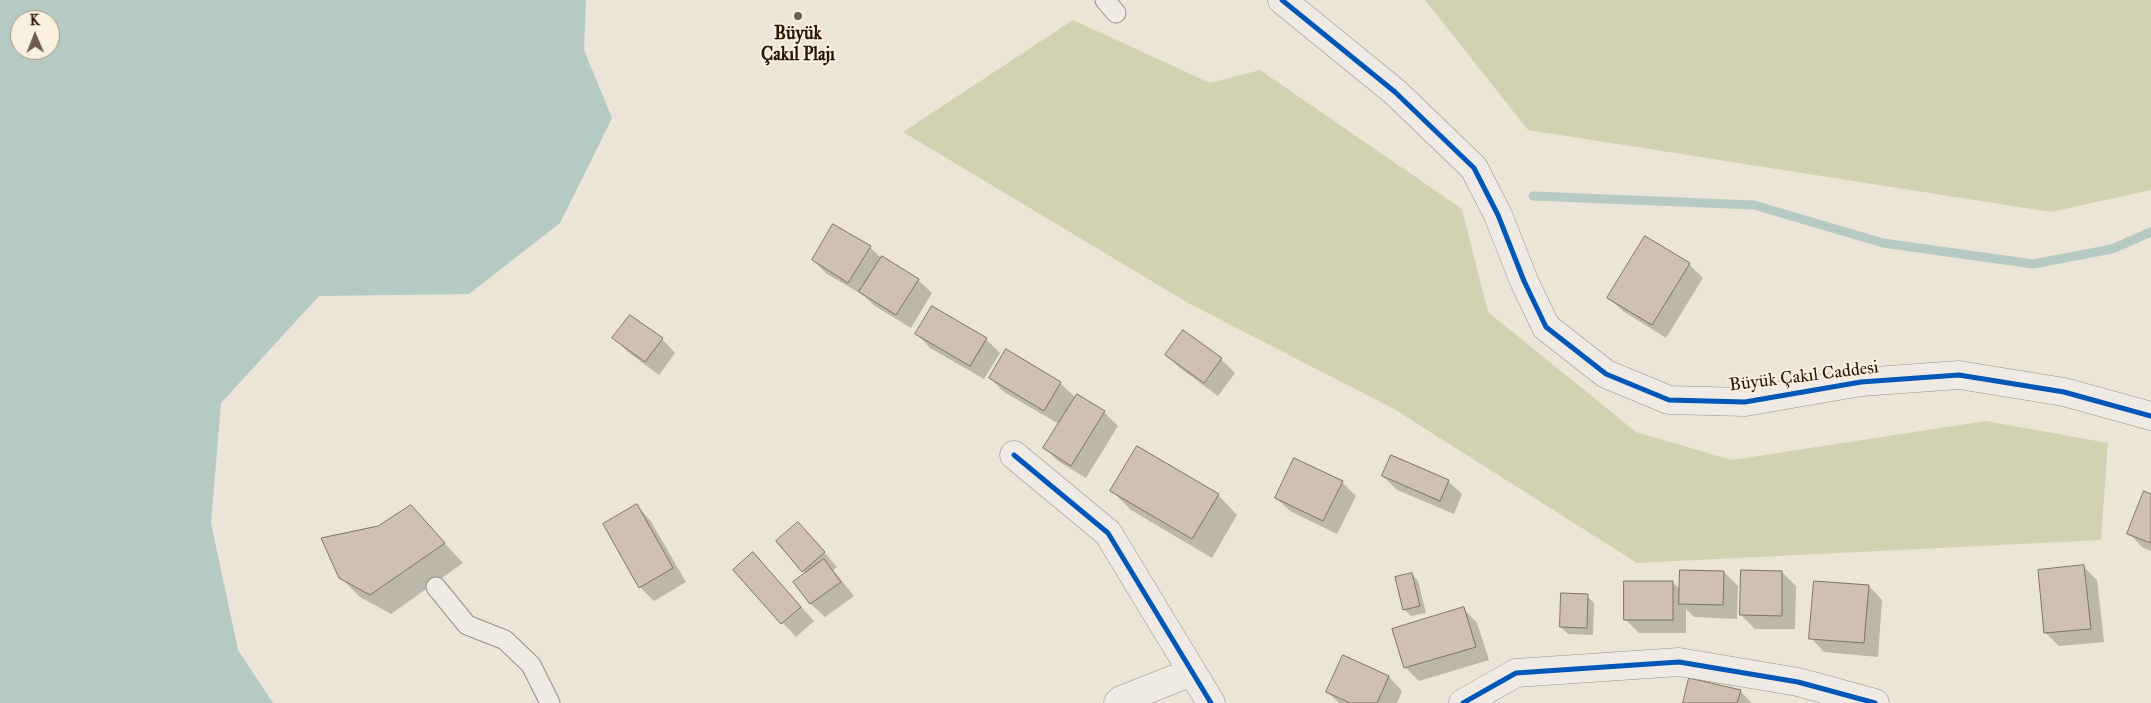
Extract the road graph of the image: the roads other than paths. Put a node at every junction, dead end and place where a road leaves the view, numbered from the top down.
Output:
1 (1282, 0) edge
2 (2151, 416) edge
3 (1014, 455) dead end
4 (436, 587) dead end
5 (1192, 672) junction
6 (1516, 673) junction
7 (550, 703) edge
8 (1118, 703) edge
9 (1212, 703) edge
10 (1463, 703) edge
11 (1500, 703) edge
12 (1875, 703) edge

1 - 2 street, Büyük Çakıl Caddesi
3 - 5 street
4 - 7 lane
5 - 8 street
5 - 9 street
6 - 10 street
6 - 11 street
6 - 12 street

